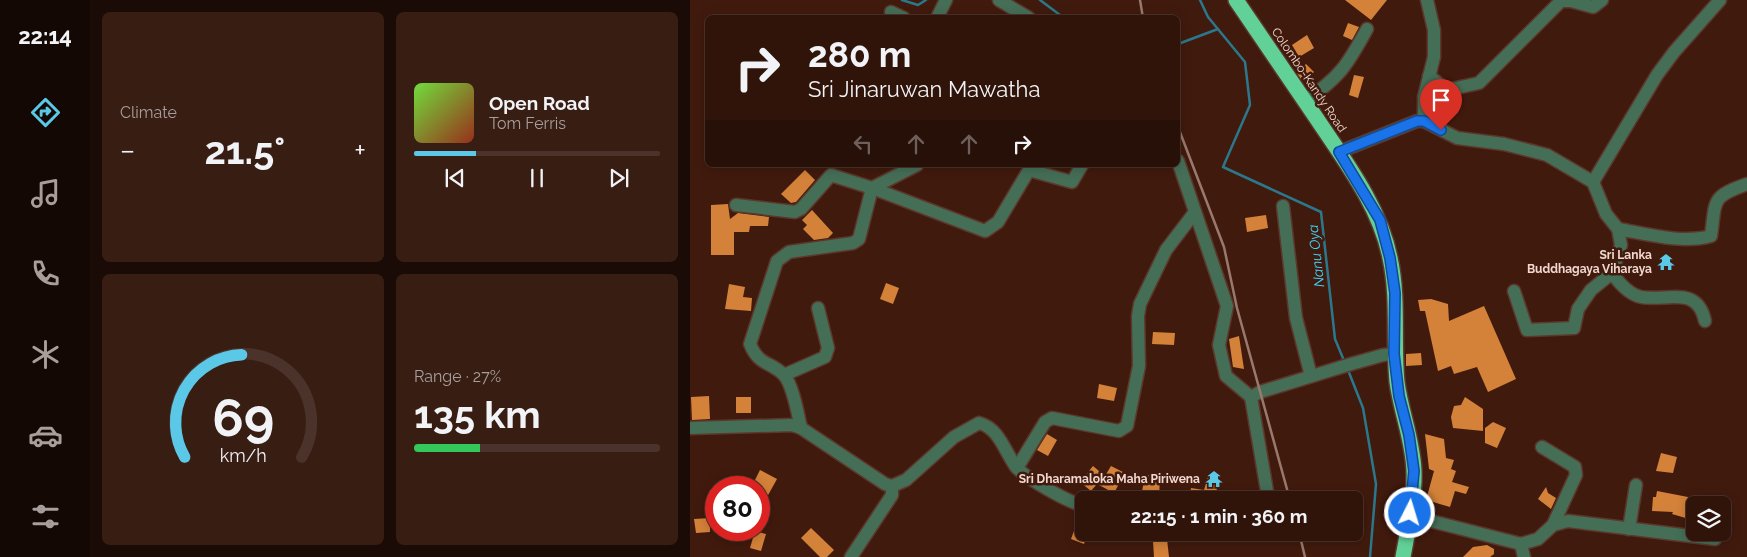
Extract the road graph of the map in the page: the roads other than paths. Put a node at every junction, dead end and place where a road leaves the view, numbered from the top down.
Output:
1 (946, 0) edge
2 (999, 0) edge
3 (1236, 0) edge
4 (1428, 0) edge
5 (1602, 0) edge
6 (1720, 0) edge
7 (891, 12) dead end
8 (898, 15) edge
9 (938, 15) edge
10 (1023, 15) edge
11 (1367, 29) dead end
12 (1429, 76) junction
13 (1304, 101) junction
14 (1424, 121) junction
15 (1339, 152) junction
16 (913, 167) edge
17 (1081, 167) edge
18 (1180, 167) edge
19 (830, 170) edge
20 (1593, 182) junction
21 (1747, 184) edge
22 (872, 188) junction
23 (736, 205) dead end
24 (1283, 206) dead end
25 (1195, 212) junction
26 (1618, 229) junction
27 (1612, 273) junction
28 (1514, 292) dead end
29 (818, 308) dead end
30 (1704, 321) dead end
31 (1394, 354) junction
32 (784, 376) junction
33 (1310, 376) junction
34 (1251, 397) junction
35 (690, 428) edge
36 (801, 428) junction
37 (1542, 447) dead end
38 (1017, 468) junction
39 (1636, 485) dead end
40 (892, 486) junction
41 (1267, 491) edge
42 (1075, 502) edge
43 (1410, 513) junction
44 (1553, 525) junction
45 (1629, 529) junction
46 (1686, 536) edge
47 (1521, 544) junction
48 (851, 557) edge
49 (1403, 557) edge
50 (1524, 557) edge

1 - 9 street
2 - 10 street
3 - 13 highway, Colombo-Kandy Road
4 - 12 street
5 - 12 street
6 - 20 street
7 - 8 street
11 - 13 street
12 - 14 street
13 - 15 highway, Colombo-Kandy Road
14 - 15 street
14 - 20 street
15 - 31 highway, Colombo-Kandy Road
16 - 22 street
17 - 22 street
18 - 25 street
19 - 22 street
19 - 23 street
20 - 26 street
21 - 26 street
22 - 32 street
24 - 33 street
25 - 34 street
25 - 38 street
26 - 27 street
27 - 28 street
27 - 30 street
29 - 32 street
31 - 33 street
31 - 43 highway, Colombo-Kandy Road
32 - 36 street
33 - 34 street
34 - 41 street
35 - 36 street
36 - 40 street
37 - 44 street
38 - 40 street
38 - 42 street
39 - 45 street
40 - 48 street
43 - 47 street
43 - 49 highway, Colombo-Kandy Road
44 - 45 street
44 - 47 street
45 - 46 street
47 - 50 street

